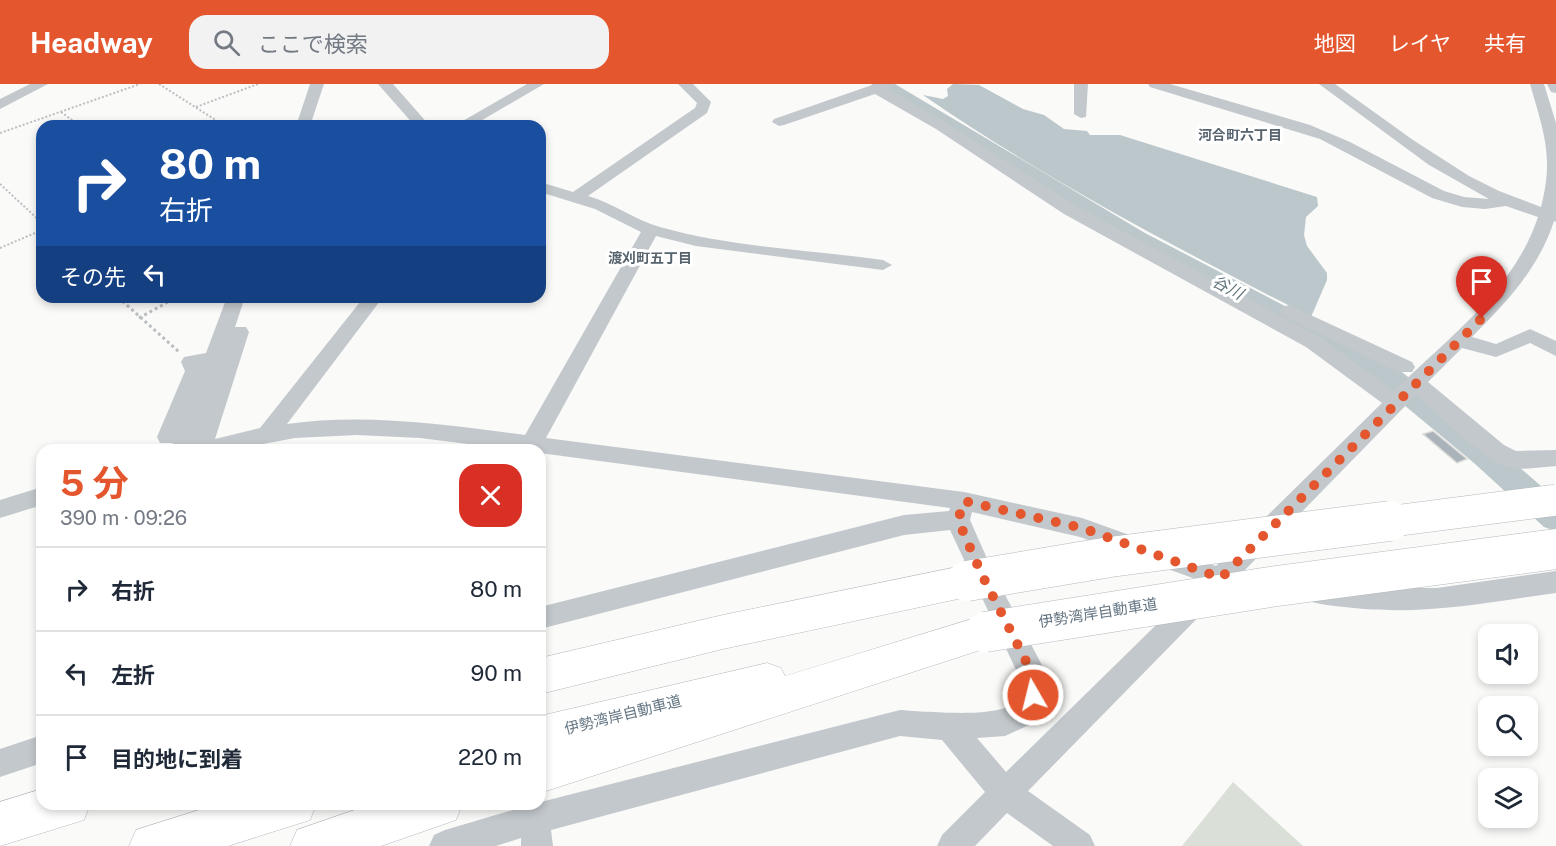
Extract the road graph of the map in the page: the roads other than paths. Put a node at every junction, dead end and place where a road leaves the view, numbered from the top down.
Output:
1 (16, 84) edge
2 (42, 84) edge
3 (305, 84) edge
4 (317, 84) edge
5 (385, 84) edge
6 (537, 84) edge
7 (685, 84) edge
8 (1081, 84) edge
9 (1155, 84) edge
10 (1326, 84) edge
11 (1537, 84) edge
12 (1554, 84) edge
13 (884, 86) edge
14 (1556, 89) edge
15 (0, 90) edge
16 (0, 105) edge
17 (1081, 114) dead end
18 (294, 120) edge
19 (305, 120) edge
20 (418, 120) edge
21 (472, 120) edge
22 (779, 122) dead end
23 (1556, 170) edge
24 (1556, 175) edge
25 (546, 189) edge
26 (576, 197) junction
27 (1506, 201) junction
28 (1552, 216) edge
29 (651, 230) junction
30 (883, 265) dead end
31 (235, 303) edge
32 (247, 303) edge
33 (369, 303) edge
34 (1289, 311) dead end
35 (1318, 336) junction
36 (1461, 340) junction
37 (1556, 349) edge
38 (222, 358) junction
39 (1413, 378) junction
40 (1397, 403) junction
41 (266, 435) junction
42 (175, 443) edge
43 (203, 444) edge
44 (220, 444) edge
45 (510, 444) edge
46 (532, 444) edge
47 (546, 449) edge
48 (1551, 464) edge
49 (36, 498) edge
50 (1556, 500) edge
51 (0, 509) edge
52 (961, 511) junction
53 (1556, 549) edge
54 (1221, 578) junction
55 (1556, 582) edge
56 (546, 616) edge
57 (985, 632) junction
58 (546, 675) edge
59 (949, 727) junction
60 (546, 734) edge
61 (36, 751) edge
62 (0, 762) edge
63 (546, 770) edge
64 (1006, 794) junction
65 (36, 810) edge
66 (48, 810) edge
67 (274, 810) edge
68 (422, 810) edge
69 (0, 819) edge
70 (0, 824) edge
71 (536, 832) edge
72 (152, 846) edge
73 (313, 846) edge
74 (445, 846) edge
75 (953, 846) edge
76 (1079, 846) edge

1 - 15 street
2 - 16 street
3 - 18 street
4 - 19 street
5 - 20 street
6 - 21 street
7 - 26 street
8 - 17 street
9 - 27 street
10 - 27 street
11 - 23 street
12 - 14 street
13 - 22 street
13 - 35 street
24 - 28 street
25 - 26 street
26 - 29 street
27 - 28 street
28 - 36 street
29 - 30 street
29 - 46 street
31 - 38 street
32 - 38 street
33 - 41 street
34 - 35 street
35 - 39 street
35 - 40 street
36 - 37 street
36 - 39 street
38 - 42 street
38 - 42 street
38 - 43 street
39 - 40 street
39 - 48 street
40 - 54 street
41 - 44 street
41 - 45 street
47 - 52 street
49 - 51 street
50 - 58 highway, bridge
52 - 54 street
52 - 56 street
52 - 59 street
53 - 57 highway, 伊勢湾岸自動車道, bridge
54 - 55 street
54 - 64 street
57 - 60 highway, 伊勢湾岸自動車道
57 - 63 highway
59 - 64 street
59 - 71 street
61 - 62 street
64 - 75 street
64 - 76 street
65 - 69 highway
66 - 70 highway
67 - 72 highway
68 - 73 highway
71 - 74 street

